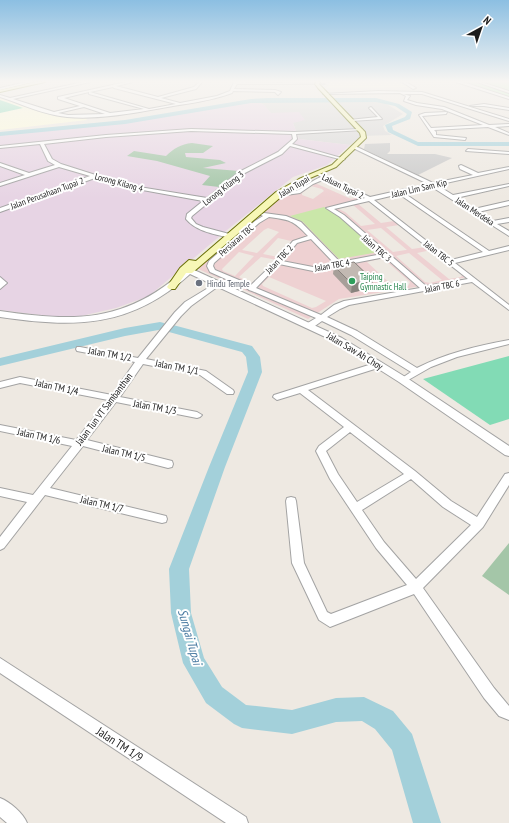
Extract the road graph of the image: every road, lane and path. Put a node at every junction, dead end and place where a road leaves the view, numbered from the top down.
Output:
1 (350, 120) edge
2 (423, 120) edge
3 (475, 120) edge
4 (509, 125) edge
5 (488, 126) junction
6 (430, 129) junction
7 (361, 130) junction
8 (294, 133) junction
9 (509, 134) edge
10 (465, 139) dead end
11 (42, 144) junction
12 (290, 145) junction
13 (0, 147) edge
14 (352, 149) junction
15 (468, 150) dead end
16 (509, 153) edge
17 (343, 158) junction
18 (0, 164) edge
19 (59, 165) junction
20 (461, 166) dead end
21 (509, 168) edge
22 (317, 173) junction
23 (476, 174) junction
24 (29, 176) junction
25 (95, 176) junction
26 (325, 177) junction
27 (0, 185) edge
28 (433, 185) junction
29 (509, 185) edge
30 (292, 189) junction
31 (400, 192) junction
32 (453, 197) junction
33 (370, 198) junction
34 (208, 200) junction
35 (509, 203) edge
36 (263, 208) junction
37 (329, 208) joint
38 (0, 210) edge
39 (473, 211) junction
40 (269, 215) junction
41 (254, 216) junction
42 (509, 220) edge
43 (493, 223) junction
44 (509, 234) edge
45 (312, 237) junction
46 (228, 239) junction
47 (509, 248) edge
48 (488, 253) junction
49 (386, 255) junction
50 (278, 262) junction
51 (450, 262) junction
52 (338, 264) junction
53 (190, 271) junction
54 (0, 279) edge
55 (473, 280) junction
56 (175, 284) junction
57 (216, 284) junction
58 (0, 287) edge
59 (251, 288) junction
60 (425, 289) junction
61 (509, 308) edge
62 (0, 314) edge
63 (321, 318) junction
64 (309, 326) junction
65 (509, 342) edge
66 (80, 349) dead end
67 (141, 360) junction
68 (378, 365) junction
69 (416, 371) junction
70 (403, 380) junction
71 (0, 385) edge
72 (302, 390) junction
73 (230, 392) dead end
74 (277, 396) dead end
75 (114, 399) junction
76 (197, 415) dead end
77 (350, 427) junction
78 (0, 428) edge
79 (79, 444) junction
80 (509, 452) edge
81 (168, 464) dead end
82 (411, 474) junction
83 (509, 478) edge
84 (42, 490) junction
85 (0, 492) edge
86 (35, 500) junction
87 (291, 501) dead end
88 (357, 508) junction
89 (162, 519) dead end
90 (479, 524) junction
91 (0, 545) edge
92 (416, 587) junction
93 (0, 664) edge
94 (509, 713) edge
95 (0, 806) edge
96 (19, 823) edge
97 (240, 823) edge

1 - 7 main road
2 - 6 street
3 - 5 street
4 - 5 street
5 - 6 street
5 - 9 street
6 - 10 street
7 - 8 street
7 - 14 main road, Jalan Tupai
8 - 11 street
8 - 12 street
11 - 13 street
11 - 19 street, Lorong Kilang 4
12 - 17 street
12 - 34 street, Lorong Kilang 3
14 - 17 main road, Jalan Tupai
14 - 28 street, Jalan Merdeka
15 - 16 street
17 - 22 main road, Jalan Tupai
18 - 24 street
19 - 24 street
19 - 25 street, Lorong Kilang 4
20 - 23 street
21 - 23 street, Jalan Lim Sam Kip
22 - 26 street, Laluan Tupai 2
22 - 30 main road, Jalan Tupai
23 - 28 street, Jalan Lim Sam Kip
24 - 27 street
25 - 34 street, Lorong Kilang 4
25 - 38 street, Jalan Perusahaan Tupai 2
26 - 30 street
26 - 33 street, Laluan Tupai 2
28 - 31 street, Jalan Lim Sam Kip
28 - 32 street, Jalan Merdeka
29 - 32 street
30 - 36 main road, Jalan Tupai
31 - 33 street, Jalan Lim Sam Kip
31 - 48 street
32 - 39 street, Jalan Merdeka
33 - 37 street, Jalan Lim Sam Kip
33 - 51 street, Jalan TBC 5
34 - 46 street, Lorong Kilang 3
35 - 39 street
36 - 40 street
36 - 41 main road, Jalan Tupai
37 - 49 street, Jalan TBC 3
39 - 43 street, Jalan Merdeka
40 - 41 street
40 - 45 street
40 - 59 street, Persiaran TBC
41 - 46 main road, Jalan Tupai
42 - 43 street
43 - 44 street, Jalan Merdeka
45 - 50 street, Jalan TBC 2
45 - 52 street
46 - 53 main road, Jalan Tupai
46 - 56 main road
47 - 48 street
48 - 51 street
49 - 52 street, Jalan TBC 4
49 - 60 street, Jalan TBC 3
50 - 52 street, Jalan TBC 4
50 - 59 street, Jalan TBC 2
51 - 55 street, Jalan TBC 5
53 - 56 street, Jalan Tupai
53 - 57 street, Jalan Saw Ah Choy
54 - 58 street
55 - 60 street, Jalan TBC 6
55 - 61 street, Jalan TBC 5
56 - 57 street
56 - 62 street, Jalan Tupai
57 - 64 street, Jalan Saw Ah Choy
57 - 67 street, Jalan Tun VT Sambanthan
59 - 63 street, Persiaran TBC
60 - 63 street, Jalan TBC 6
63 - 64 street, Jalan TBC 6
63 - 69 street, Persiaran TBC
64 - 68 street, Jalan Saw Ah Choy
65 - 69 street
66 - 67 street, Jalan TM 1/2
67 - 73 street, Jalan TM 1/1
67 - 75 street, Jalan Tun VT Sambanthan
68 - 70 street, Jalan Saw Ah Choy
68 - 72 street
69 - 70 street
70 - 80 street, Jalan Saw Ah Choy
71 - 75 street, Jalan TM 1/4
72 - 74 street
72 - 77 street
75 - 76 street, Jalan TM 1/3
75 - 79 street, Jalan Tun VT Sambanthan
77 - 82 street
77 - 88 street
78 - 79 street, Jalan TM 1/6
79 - 81 street, Jalan TM 1/5
79 - 84 street, Jalan Tun VT Sambanthan
82 - 88 street
82 - 90 street
83 - 90 street
84 - 86 street, Jalan Tun VT Sambanthan
84 - 89 street, Jalan TM 1/7
85 - 86 street
86 - 91 street, Jalan Tun VT Sambanthan
87 - 92 street
88 - 92 street
90 - 92 street
92 - 94 street
93 - 97 street, Jalan TM 1/9
95 - 96 street

